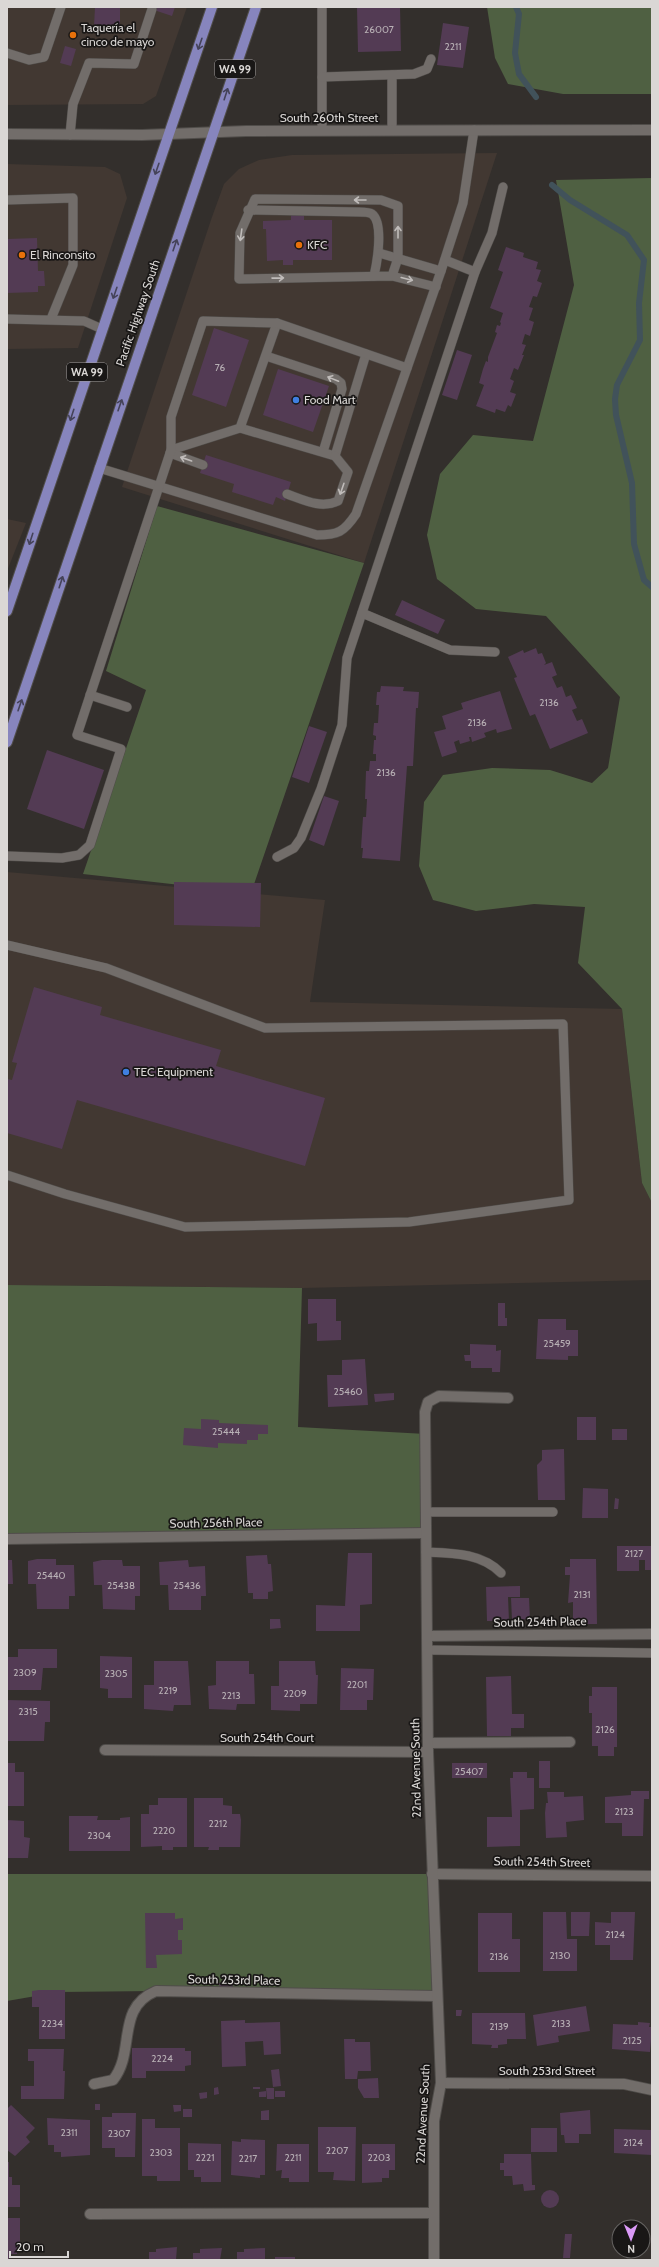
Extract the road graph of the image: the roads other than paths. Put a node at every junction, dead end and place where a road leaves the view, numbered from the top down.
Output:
1 (62, 7) edge
2 (212, 7) edge
3 (256, 7) edge
4 (322, 7) edge
5 (152, 9) dead end
6 (7, 53) edge
7 (431, 59) dead end
8 (392, 75) junction
9 (322, 77) junction
10 (322, 130) junction
11 (392, 130) junction
12 (474, 130) junction
13 (652, 130) edge
14 (214, 131) junction
15 (170, 133) junction
16 (7, 134) edge
17 (70, 135) junction
18 (503, 187) dead end
19 (7, 200) edge
20 (248, 210) junction
21 (378, 253) junction
22 (398, 258) junction
23 (445, 260) junction
24 (441, 271) junction
25 (476, 272) junction
26 (374, 276) junction
27 (392, 276) junction
28 (436, 287) junction
29 (51, 319) junction
30 (7, 320) edge
31 (277, 323) junction
32 (102, 329) junction
33 (366, 354) junction
34 (266, 356) junction
35 (407, 368) junction
36 (240, 428) junction
37 (171, 451) junction
38 (323, 452) junction
39 (334, 456) junction
40 (203, 465) dead end
41 (98, 468) junction
42 (160, 487) junction
43 (287, 494) dead end
44 (7, 610) edge
45 (362, 613) junction
46 (494, 652) dead end
47 (90, 695) junction
48 (127, 708) dead end
49 (7, 742) edge
50 (7, 856) edge
51 (277, 857) dead end
52 (7, 945) edge
53 (7, 1175) edge
54 (508, 1398) dead end
55 (426, 1512) junction
56 (553, 1512) dead end
57 (426, 1532) junction
58 (7, 1539) edge
59 (426, 1552) junction
60 (501, 1573) dead end
61 (652, 1634) edge
62 (427, 1636) junction
63 (427, 1650) junction
64 (652, 1653) edge
65 (570, 1742) dead end
66 (428, 1748) junction
67 (105, 1750) dead end
68 (432, 1874) junction
69 (652, 1876) edge
70 (436, 1996) junction
71 (441, 2083) junction
72 (94, 2084) dead end
73 (652, 2090) edge
74 (433, 2213) junction
75 (90, 2214) dead end
76 (434, 2260) edge

1 - 6 lane
2 -> 15 main road, WA 99
14 -> 3 main road, Pacific Highway South / WA 99
4 - 9 lane
5 - 17 lane
7 - 8 lane
8 - 9 lane
8 - 11 lane
9 - 10 lane
10 - 11 street, South 260th Street
10 - 14 street, South 260th Street
11 - 12 street, South 260th Street
12 - 13 street, South 260th Street
12 - 23 lane
14 - 15 street, South 260th Street
41 -> 14 main road, Pacific Highway South / WA 99
15 - 17 street, South 260th Street
15 -> 32 main road, WA 99
16 - 17 street, South 260th Street
18 - 25 lane
19 - 29 lane
20 - 21 lane
22 -> 20 lane
20 -> 26 lane
21 - 22 lane
21 - 26 lane
22 - 24 lane
22 - 27 lane
23 - 24 lane
23 - 25 lane
24 - 28 lane
25 - 45 lane
26 - 27 lane
27 -> 28 lane
28 - 35 lane
29 - 30 lane
29 - 32 lane
31 - 33 lane
31 - 34 lane
31 - 37 lane
32 -> 44 main road, WA 99
33 - 35 lane
33 - 39 lane
34 - 36 lane
38 -> 34 lane
35 - 42 lane
36 - 37 lane
36 - 38 lane
40 -> 37 lane
37 - 42 lane
38 - 39 lane
39 -> 43 lane
41 - 42 lane
49 -> 41 main road, Pacific Highway South / WA 99
42 - 47 lane
45 - 46 lane
45 - 51 lane
47 - 48 lane
47 - 50 lane
52 - 53 lane
54 - 55 street, 22nd Avenue South
55 - 56 lane
55 - 57 street, 22nd Avenue South
57 - 58 street, South 256th Place
57 - 59 street, 22nd Avenue South
59 - 60 lane
59 - 62 street, 22nd Avenue South
61 - 62 street, South 254th Place
62 - 63 street, 22nd Avenue South
63 - 64 lane
63 - 66 street, 22nd Avenue South
65 - 66 street
66 - 67 street, South 254th Court
66 - 68 street, 22nd Avenue South
68 - 69 street, South 254th Street
68 - 70 street, 22nd Avenue South
70 - 71 street, 22nd Avenue South
70 - 72 street, South 253rd Place
71 - 73 street, South 253rd Street
71 - 74 street, 22nd Avenue South
74 - 75 street
74 - 76 street, 22nd Avenue South

